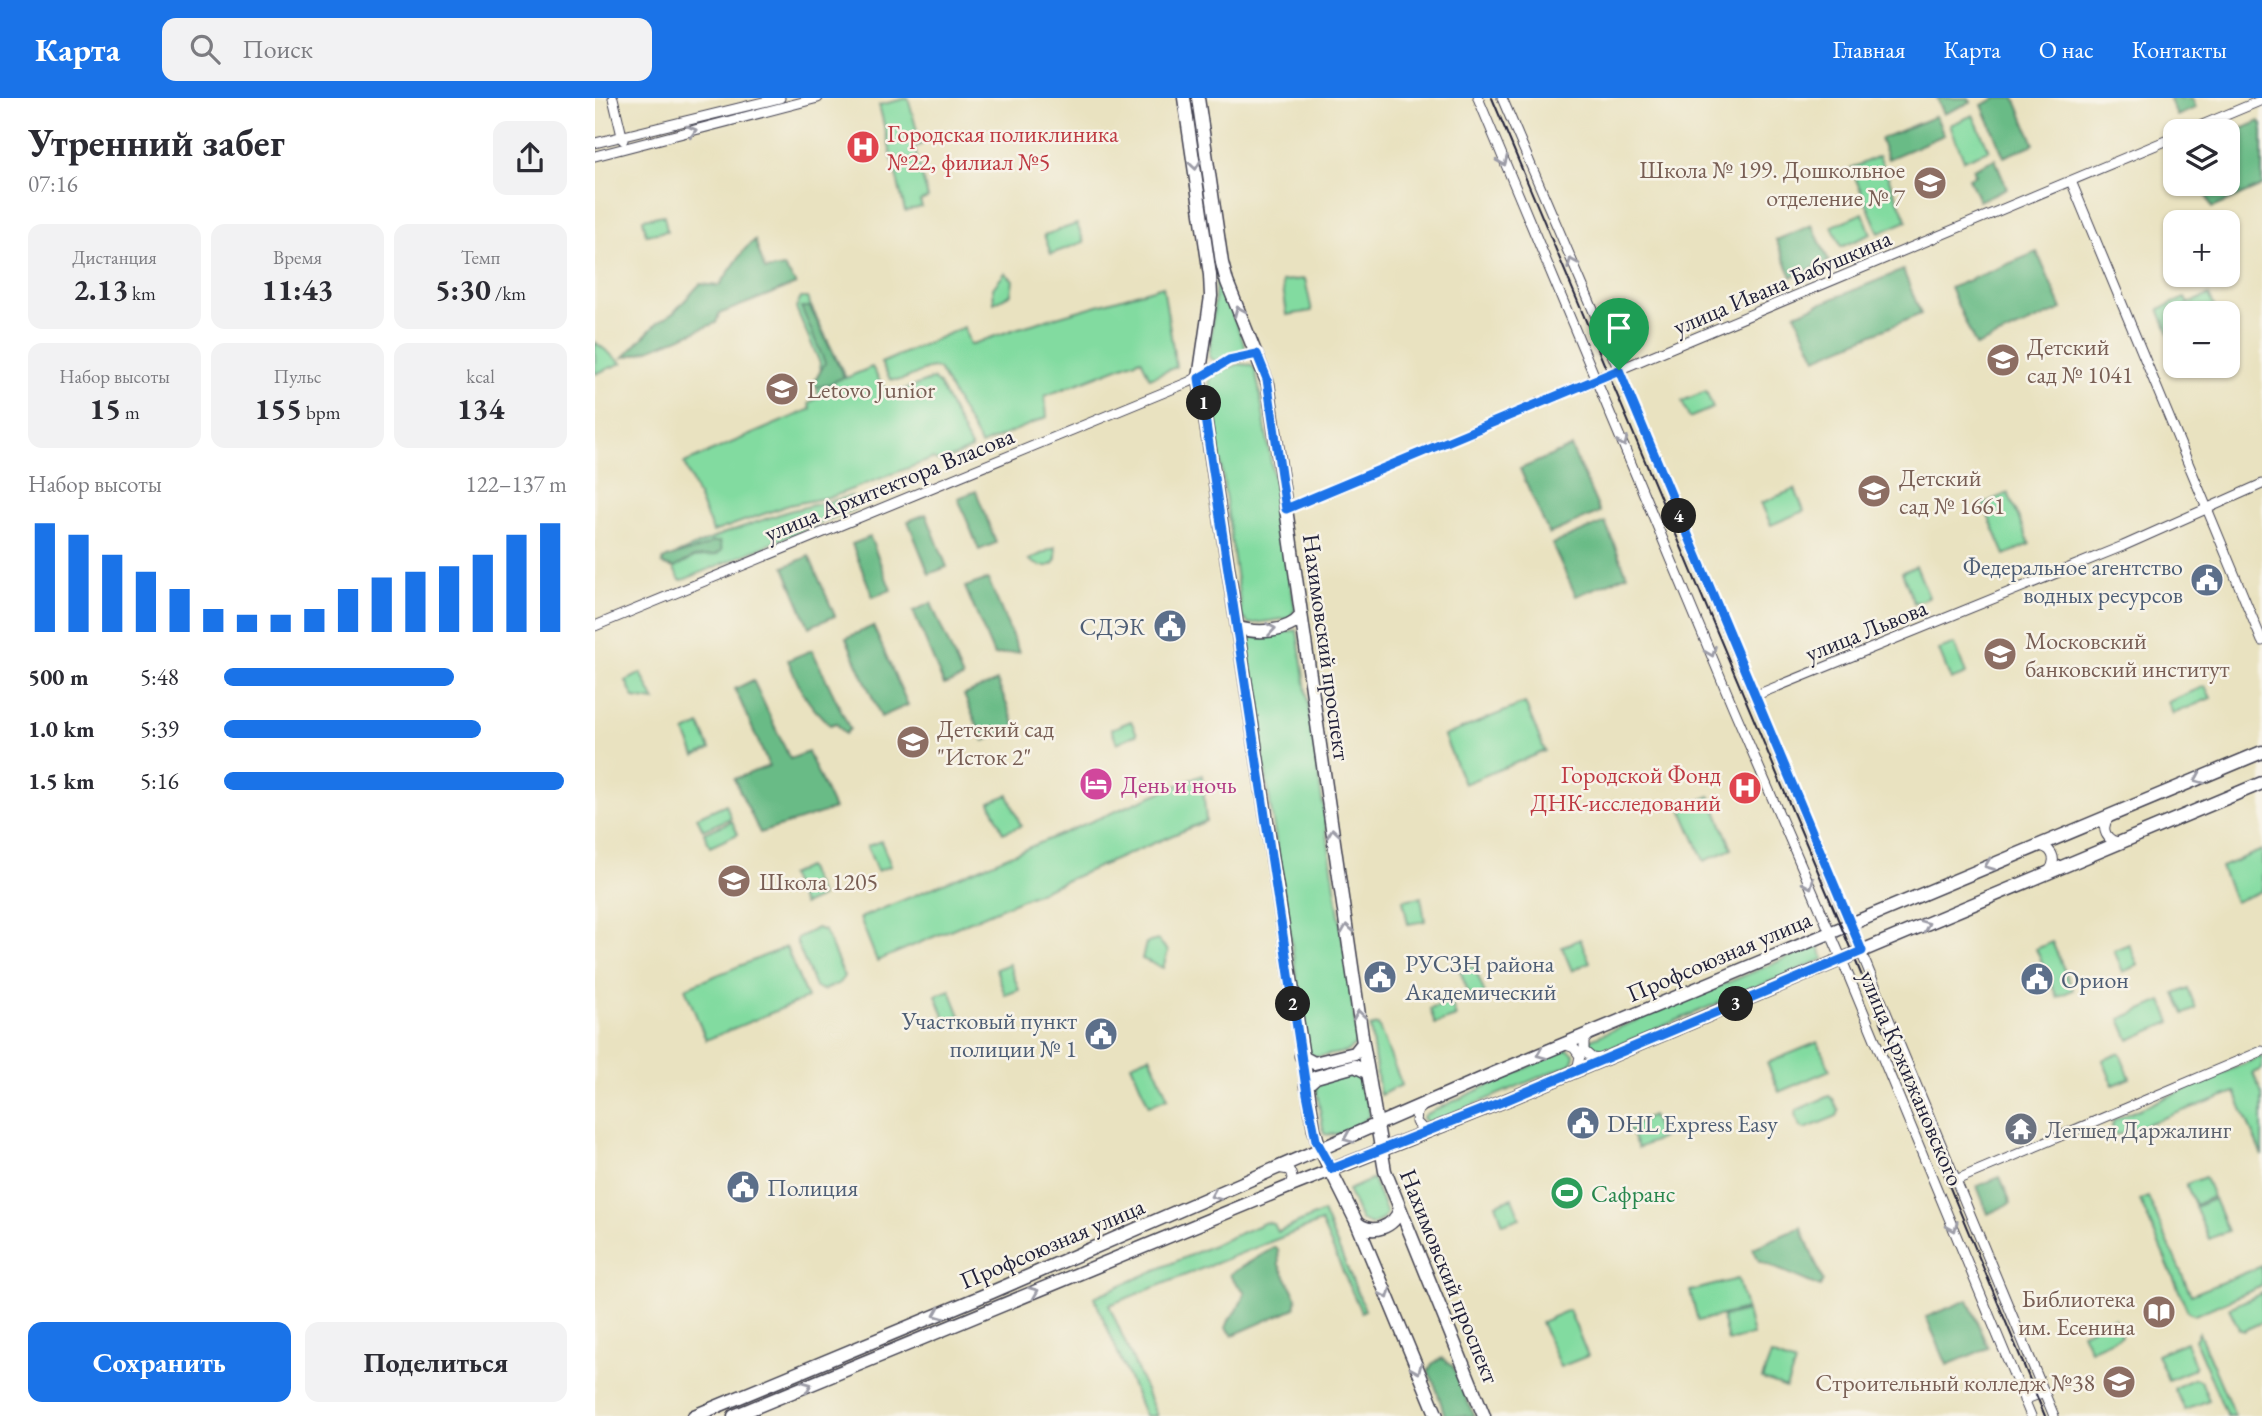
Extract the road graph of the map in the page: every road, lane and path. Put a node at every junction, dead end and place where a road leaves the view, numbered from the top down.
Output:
1 (613, 98) edge
2 (780, 98) edge
3 (818, 98) edge
4 (1184, 98) edge
5 (1198, 98) edge
6 (1478, 98) edge
7 (1501, 98) edge
8 (2262, 100) edge
9 (2217, 119) edge
10 (622, 136) junction
11 (2163, 142) edge
12 (595, 143) edge
13 (625, 148) junction
14 (595, 156) edge
15 (2071, 181) junction
16 (1257, 354) junction
17 (1619, 370) junction
18 (1199, 378) junction
19 (1596, 379) junction
20 (2262, 484) edge
21 (2206, 508) junction
22 (1286, 509) junction
23 (1301, 616) junction
24 (595, 626) edge
25 (1237, 627) junction
26 (2262, 641) edge
27 (1754, 696) junction
28 (2262, 751) edge
29 (2262, 783) edge
30 (2113, 814) junction
31 (2125, 841) junction
32 (2034, 847) junction
33 (2045, 874) junction
34 (1849, 924) junction
35 (1830, 932) junction
36 (1862, 951) junction
37 (1842, 960) junction
38 (1593, 1031) junction
39 (1363, 1043) junction
40 (1564, 1044) junction
41 (2262, 1051) edge
42 (1301, 1056) junction
43 (1604, 1059) junction
44 (1570, 1072) junction
45 (1368, 1073) junction
46 (1306, 1086) junction
47 (1425, 1105) junction
48 (1376, 1126) junction
49 (1436, 1129) junction
50 (1320, 1149) junction
51 (1381, 1151) junction
52 (1277, 1168) junction
53 (1332, 1169) junction
54 (1956, 1180) junction
55 (1286, 1188) junction
56 (1399, 1209) junction
57 (1357, 1223) junction
58 (2044, 1392) junction
59 (2024, 1401) junction
60 (694, 1416) edge
61 (734, 1416) edge
62 (1437, 1416) edge
63 (1484, 1416) edge
64 (2031, 1416) edge
65 (2054, 1416) edge

1 - 10 street
2 - 10 street
13 -> 3 street
4 -> 18 main road
16 -> 5 main road, Нахимовский проспект
6 -> 19 street, улица Кржижановского
17 -> 7 street, улица Кржижановского
8 - 9 street
10 - 12 street
10 - 13 street
11 - 15 street, улица Ивана Бабушкина
13 - 14 street
15 - 17 street, улица Ивана Бабушкина
15 - 21 street
16 - 18 street, улица Архитектора Власова
16 - 22 main road, Нахимовский проспект
17 - 19 street, улица Ивана Бабушкина
17 - 27 street, улица Кржижановского
18 - 24 street, улица Архитектора Власова
18 - 25 main road
19 - 22 street, улица Ивана Бабушкина
19 -> 35 street, улица Кржижановского
20 - 21 street, улица Львова
21 - 26 street
21 - 27 street, улица Львова
22 - 23 main road, Нахимовский проспект
25 -> 23 main road
39 -> 23 main road, Нахимовский проспект
25 - 42 main road
27 - 34 street, улица Кржижановского
28 -> 30 main road, Профсоюзная улица
29 - 31 main road, Профсоюзная улица
30 - 31 street
30 - 32 main road, Профсоюзная улица
31 - 33 main road, Профсоюзная улица
32 - 33 street
32 -> 34 main road, Профсоюзная улица
36 -> 33 main road, Профсоюзная улица
34 - 35 main road, Профсоюзная улица
34 - 36 street, улица Кржижановского
35 - 37 street, улица Кржижановского
35 - 38 main road, Профсоюзная улица
36 - 37 main road, Профсоюзная улица
36 - 54 street, улица Кржижановского
37 - 43 main road, Профсоюзная улица
37 -> 59 street, улица Кржижановского
38 - 40 main road, Профсоюзная улица
38 - 43 street
39 - 42 main road
39 - 45 main road, Нахимовский проспект
40 - 44 street
40 -> 47 main road, Профсоюзная улица
41 - 54 street
42 - 46 main road
43 - 44 main road, Профсоюзная улица
44 - 49 main road, Профсоюзная улица
45 - 46 main road
45 - 48 main road, Нахимовский проспект
46 - 50 main road
47 - 48 main road, Профсоюзная улица
47 - 49 street
48 -> 50 main road, Профсоюзная улица
48 - 51 main road, Нахимовский проспект
49 - 51 main road, Профсоюзная улица
50 - 52 main road, Профсоюзная улица
50 - 53 main road
51 - 53 main road, Профсоюзная улица
51 - 56 main road, Нахимовский проспект
52 - 55 street
52 -> 60 main road, Профсоюзная улица
53 - 55 main road, Профсоюзная улица
53 - 57 main road
54 - 58 street, улица Кржижановского
61 -> 55 main road, Профсоюзная улица
56 - 57 main road
56 - 63 main road, Нахимовский проспект
57 -> 62 main road
58 - 59 street
58 - 65 street, улица Кржижановского
59 - 64 street, улица Кржижановского

